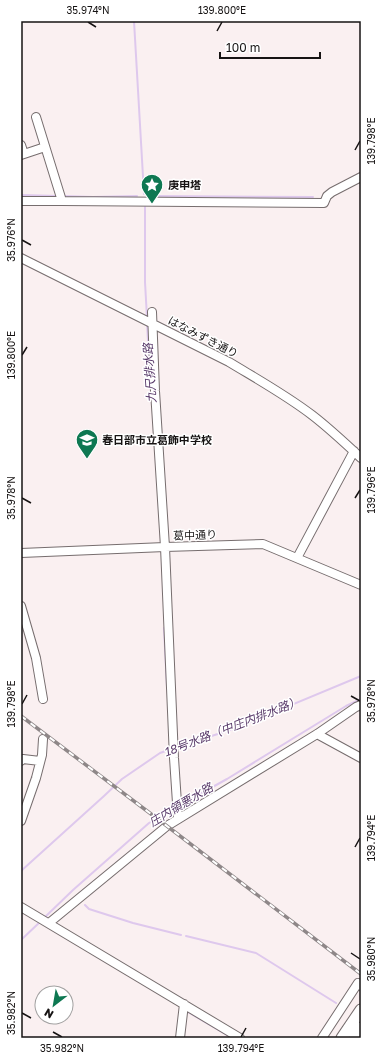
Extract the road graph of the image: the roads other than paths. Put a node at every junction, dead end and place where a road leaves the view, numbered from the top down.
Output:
1 (36, 117) dead end
2 (21, 145) edge
3 (45, 146) junction
4 (23, 155) edge
5 (361, 177) edge
6 (21, 201) edge
7 (62, 201) junction
8 (21, 258) edge
9 (152, 312) dead end
10 (152, 324) junction
11 (354, 451) junction
12 (361, 458) edge
13 (165, 547) junction
14 (21, 553) edge
15 (298, 558) junction
16 (361, 585) edge
17 (21, 606) edge
18 (43, 699) dead end
19 (361, 705) edge
20 (317, 734) junction
21 (43, 740) dead end
22 (361, 758) edge
23 (21, 761) edge
24 (40, 761) junction
25 (178, 815) junction
26 (21, 821) edge
27 (21, 907) edge
28 (49, 923) junction
29 (361, 986) edge
30 (184, 1008) junction
31 (361, 1010) edge
32 (361, 1028) edge
33 (180, 1038) edge
34 (240, 1038) edge
35 (322, 1038) edge
36 (342, 1038) edge
37 (355, 1038) edge

1 - 3 street
2 - 4 street
3 - 4 street
3 - 7 street
5 - 7 street
6 - 7 street
8 - 10 street, はなみずき通り
9 - 10 street
10 - 11 street, はなみずき通り
10 - 13 street
11 - 12 street, はなみずき通り
11 - 15 street
13 - 14 street, 葛中通り
13 - 15 street, 葛中通り
13 - 25 street
15 - 16 street, 葛中通り
17 - 18 street
19 - 20 street
20 - 22 street
20 - 25 street
21 - 24 street
23 - 24 street
24 - 26 street
25 - 28 street
27 - 28 street
28 - 30 street
29 - 35 street
30 - 33 street
30 - 34 street
31 - 36 highway
32 - 37 highway

